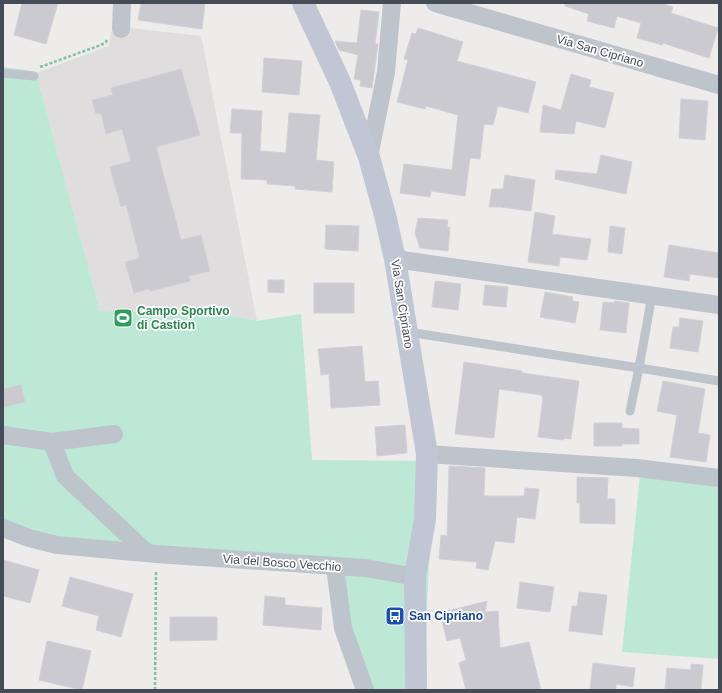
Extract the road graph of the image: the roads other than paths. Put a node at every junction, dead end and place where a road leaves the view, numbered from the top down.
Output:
1 (122, 3) edge
2 (303, 3) edge
3 (392, 3) edge
4 (435, 3) edge
5 (121, 29) road end
6 (3, 73) edge
7 (34, 76) road end
8 (719, 85) edge
9 (369, 157) junction
10 (395, 259) junction
11 (652, 295) junction
12 (719, 305) edge
13 (406, 331) junction
14 (639, 368) junction
15 (719, 381) edge
16 (630, 411) dead end
17 (114, 434) dead end
18 (3, 435) edge
19 (52, 442) junction
20 (427, 454) junction
21 (719, 478) edge
22 (3, 528) edge
23 (152, 554) junction
24 (334, 567) junction
25 (415, 577) junction
26 (365, 690) edge
27 (416, 690) edge

1 - 5 street
2 - 9 main road, Via San Cipriano
3 - 9 street, Via San Cipriano
4 - 8 street, Via San Cipriano
6 - 7 lane
9 - 10 main road, Via San Cipriano
10 - 11 street
10 - 13 main road, Via San Cipriano
11 - 12 street
11 - 14 lane
13 - 14 lane
13 - 20 main road, Via San Cipriano
14 - 15 lane
14 - 16 lane
17 - 19 street
18 - 19 street
19 - 23 street
20 - 21 street
20 - 25 main road, Via San Cipriano
22 - 23 street, Via del Bosco Vecchio
23 - 24 street, Via del Bosco Vecchio
24 - 25 street, Via del Bosco Vecchio
24 - 26 street
25 - 27 main road, Via San Cipriano

